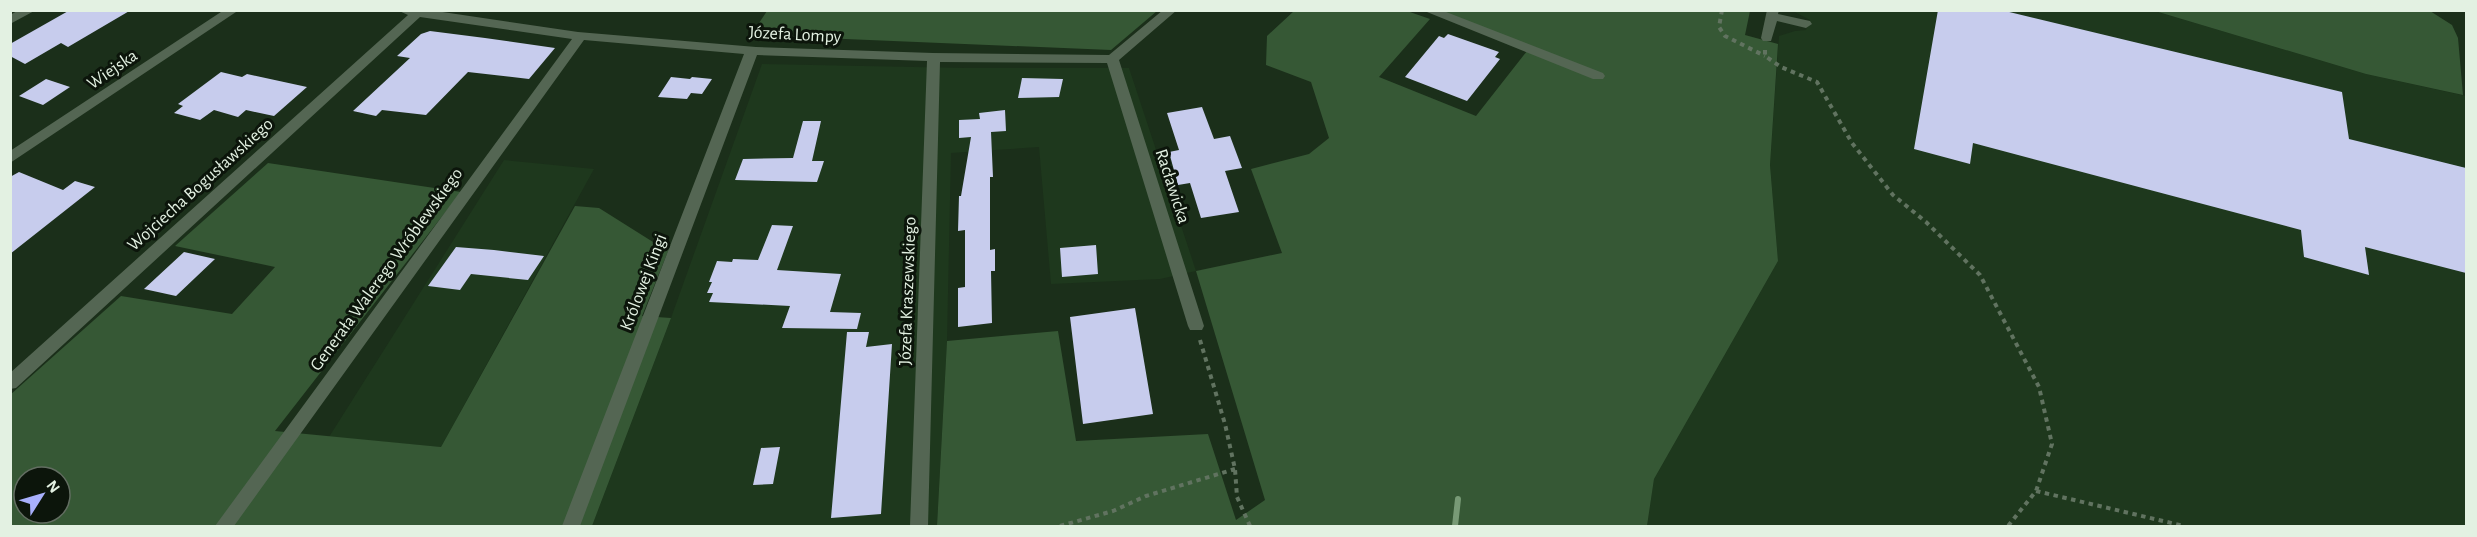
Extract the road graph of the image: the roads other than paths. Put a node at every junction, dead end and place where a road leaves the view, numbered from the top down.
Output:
1 (30, 10) edge
2 (233, 10) edge
3 (1171, 10) edge
4 (1428, 10) edge
5 (410, 12) edge
6 (1772, 13) edge
7 (10, 21) edge
8 (1806, 24) dead end
9 (581, 35) junction
10 (1767, 38) road end
11 (752, 50) junction
12 (934, 57) junction
13 (1112, 59) junction
14 (1598, 76) dead end
15 (10, 158) edge
16 (1196, 326) road end
17 (10, 383) edge
18 (224, 526) edge
19 (571, 526) edge
20 (919, 526) edge

1 - 7 street
2 - 15 street, Wiejska
3 - 13 street
4 - 14 street
5 - 9 street, Józefa Lompy
5 - 17 street, Wojciecha Bogusławskiego
6 - 8 street
6 - 10 street
9 - 11 street, Józefa Lompy
9 - 18 street, Generała Walerego Wróblewskiego
11 - 12 street, Józefa Lompy
11 - 19 street, Królowej Kingi
12 - 13 street, Józefa Lompy
12 - 20 street, Józefa Kraszewskiego
13 - 16 street, Racławicka

